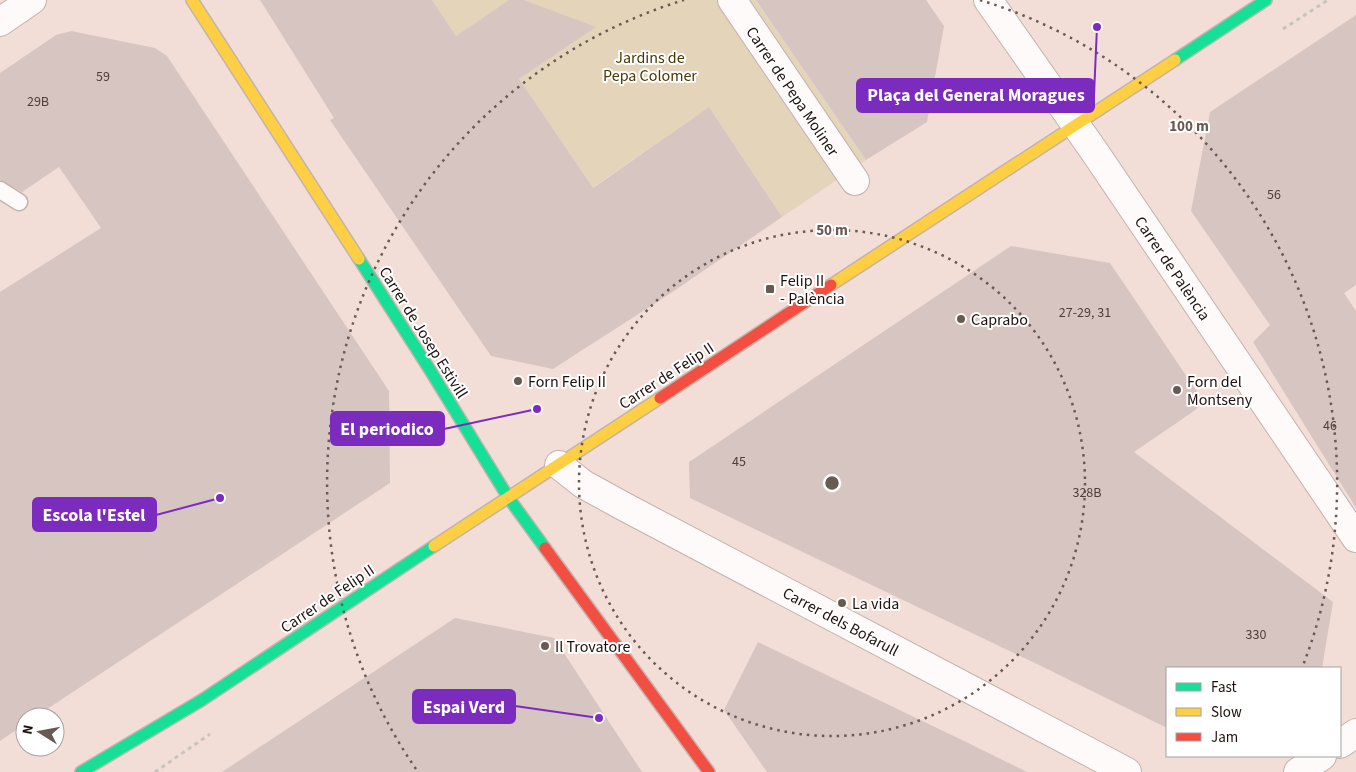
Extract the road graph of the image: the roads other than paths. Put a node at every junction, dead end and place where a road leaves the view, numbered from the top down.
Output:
1 (32, 0) edge
2 (192, 0) edge
3 (732, 0) edge
4 (988, 0) edge
5 (1266, 0) edge
6 (0, 22) edge
7 (1076, 125) junction
8 (855, 181) dead end
9 (0, 190) edge
10 (19, 202) dead end
11 (558, 465) junction
12 (508, 497) junction
13 (1356, 538) edge
14 (1356, 733) edge
15 (1341, 743) edge
16 (1320, 757) edge
17 (81, 772) edge
18 (709, 772) edge
19 (1127, 772) edge
20 (1298, 772) edge

1 - 6 street
2 - 12 main road, Carrer de Josep Estivill
3 - 8 street, Carrer de Pepa Moliner
4 - 7 street, Carrer de Palència
5 - 7 main road, Carrer de Felip II
7 - 11 main road, Carrer de Felip II
7 - 13 street, Carrer de Palència
9 - 10 lane
11 - 12 main road, Carrer de Felip II
11 - 19 street, Carrer dels Bofarull
12 - 17 main road, Carrer de Felip II
12 - 18 main road, Carrer de Josep Estivill
14 - 15 street
16 - 20 street

